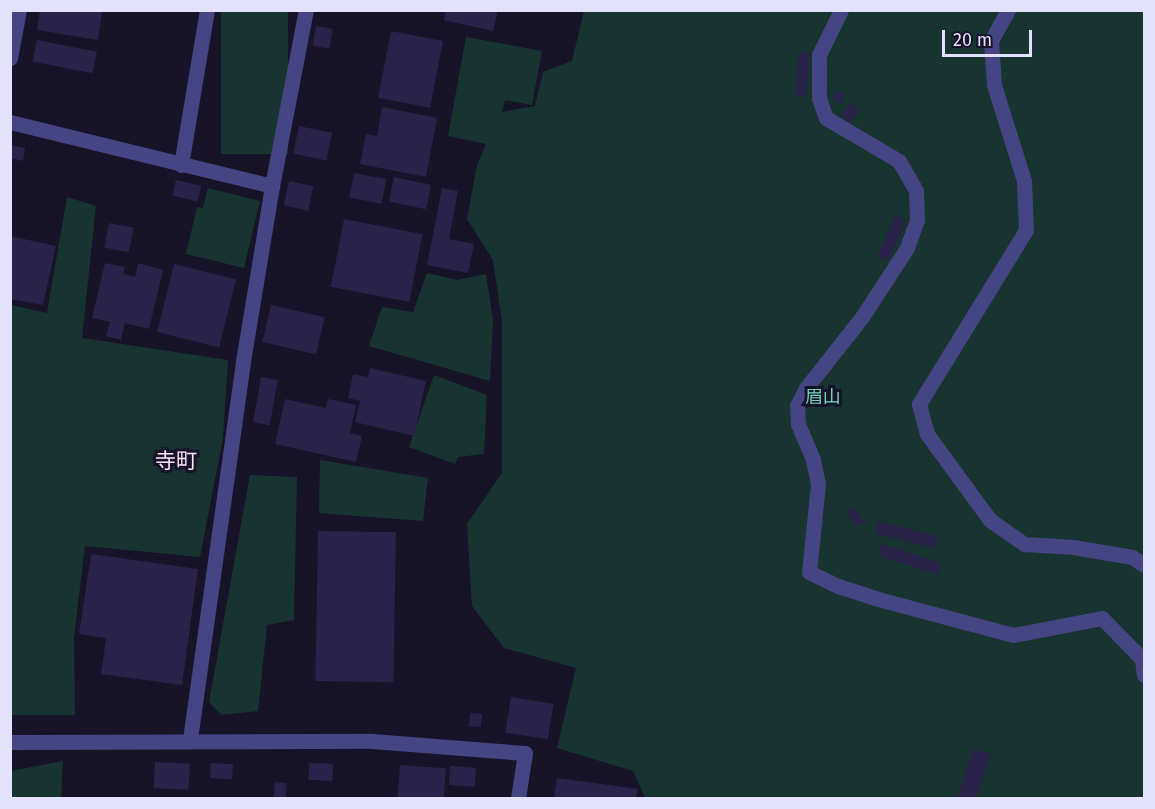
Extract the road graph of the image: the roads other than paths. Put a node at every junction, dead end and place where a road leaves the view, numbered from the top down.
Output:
1 (19, 10) edge
2 (207, 10) edge
3 (306, 10) edge
4 (840, 10) edge
5 (1008, 10) edge
6 (10, 58) edge
7 (10, 122) edge
8 (181, 165) junction
9 (272, 186) junction
10 (1144, 565) edge
11 (1144, 675) edge
12 (190, 741) junction
13 (10, 742) edge
14 (518, 798) edge

1 - 6 street
2 - 8 street
3 - 9 street
4 - 11 street
5 - 10 street
7 - 8 street
8 - 9 street
9 - 12 street
12 - 13 street
12 - 14 street

